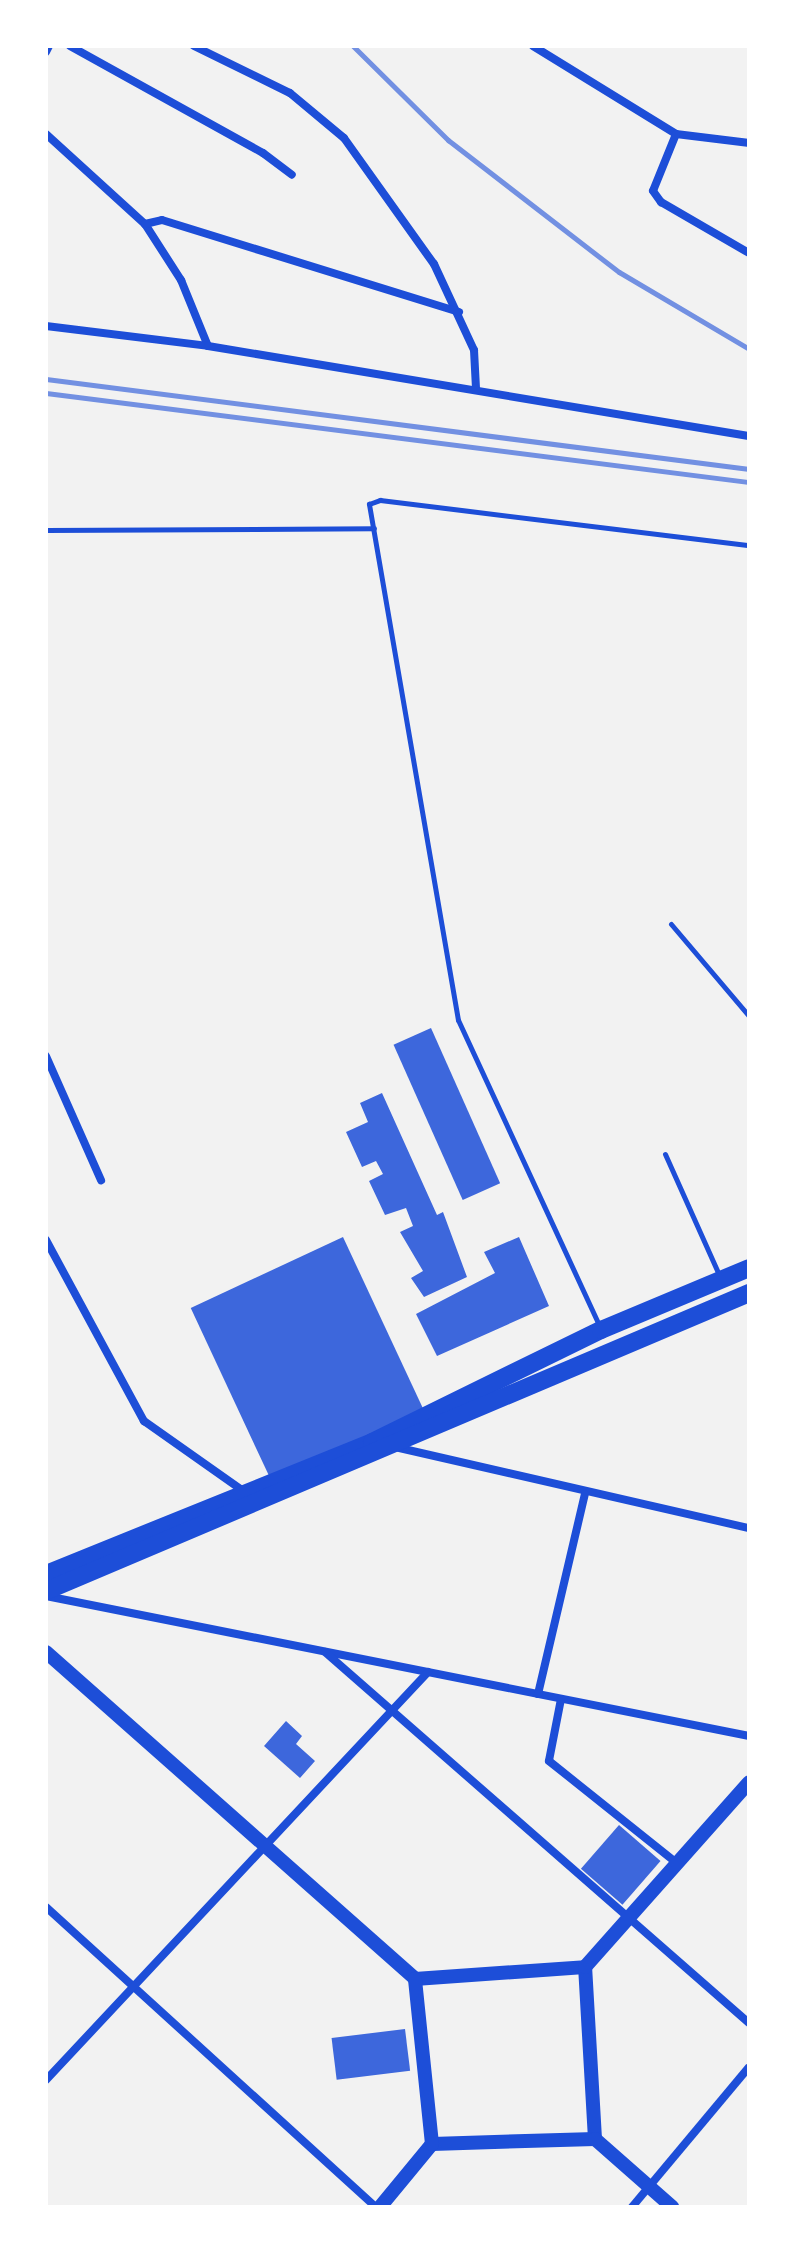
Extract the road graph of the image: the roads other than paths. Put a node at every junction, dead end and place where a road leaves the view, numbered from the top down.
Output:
1 (49, 46) edge
2 (70, 46) edge
3 (194, 46) edge
4 (533, 46) edge
5 (546, 49) edge
6 (46, 52) edge
7 (46, 134) edge
8 (676, 134) junction
9 (749, 143) edge
10 (292, 175) dead end
11 (145, 224) junction
12 (749, 253) edge
13 (459, 312) junction
14 (46, 326) edge
15 (208, 346) junction
16 (476, 389) junction
17 (749, 436) edge
18 (374, 528) junction
19 (46, 530) edge
20 (749, 545) edge
21 (671, 924) dead end
22 (749, 1016) edge
23 (46, 1056) edge
24 (665, 1154) dead end
25 (101, 1180) dead end
26 (46, 1240) edge
27 (749, 1268) edge
28 (721, 1280) junction
29 (749, 1293) edge
30 (601, 1330) junction
31 (372, 1442) junction
32 (394, 1446) junction
33 (247, 1493) junction
34 (585, 1494) junction
35 (749, 1528) edge
36 (46, 1574) edge
37 (46, 1594) edge
38 (324, 1651) junction
39 (46, 1652) edge
40 (428, 1672) junction
41 (538, 1694) junction
42 (561, 1699) junction
43 (392, 1711) junction
44 (749, 1736) edge
45 (746, 1792) edge
46 (269, 1847) junction
47 (677, 1863) junction
48 (46, 1907) edge
49 (629, 1917) junction
50 (585, 1967) junction
51 (415, 1979) junction
52 (138, 1986) junction
53 (749, 2023) edge
54 (749, 2067) edge
55 (46, 2080) edge
56 (595, 2139) junction
57 (432, 2144) junction
58 (650, 2189) junction
59 (378, 2207) edge
60 (632, 2207) edge
61 (672, 2207) edge

1 - 6 street
2 - 10 street
3 - 13 street
4 - 5 street
5 - 8 street
7 - 11 street
8 - 9 street
8 - 12 street
11 - 13 street
11 - 15 street
13 - 16 street
14 - 15 street
15 - 16 street
16 - 17 street
18 - 19 lane
18 - 20 lane
18 - 30 lane
21 - 22 lane
23 - 25 street
24 - 28 lane
26 - 33 street
27 - 28 main road
28 - 30 main road
29 - 32 main road
30 - 31 main road
31 - 32 street
31 - 33 main road
32 - 34 street
32 - 37 main road
33 - 36 main road
34 - 35 street
34 - 41 street
37 - 38 street
38 - 40 street
38 - 43 street
39 - 46 street
40 - 41 street
40 - 43 street
41 - 42 street
42 - 44 street
42 - 47 street
43 - 46 street
43 - 49 street
45 - 47 street
46 - 51 street
46 - 52 street
47 - 49 street
48 - 52 street
49 - 50 street
49 - 53 street
50 - 51 street
50 - 56 street
51 - 57 street
52 - 55 street
52 - 59 street
54 - 58 street
56 - 57 street
56 - 58 street
57 - 59 street
58 - 60 street
58 - 61 street

